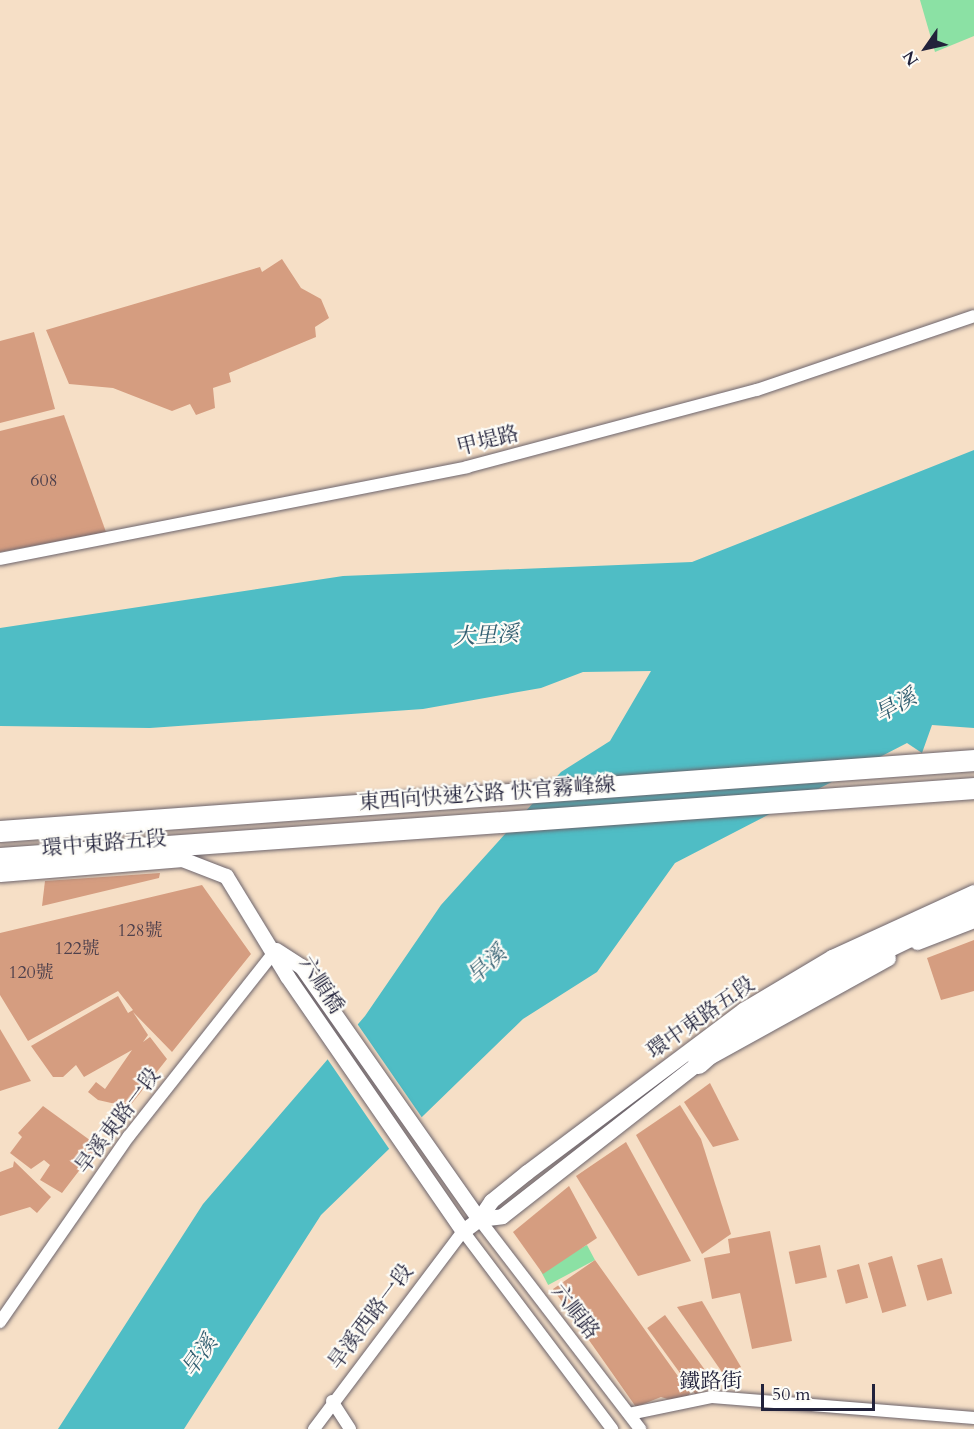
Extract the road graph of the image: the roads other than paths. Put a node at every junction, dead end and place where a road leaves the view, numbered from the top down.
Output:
1 (974, 316) edge
2 (0, 559) edge
3 (974, 760) edge
4 (974, 788) edge
5 (0, 831) edge
6 (0, 858) edge
7 (0, 874) edge
8 (974, 892) edge
9 (974, 906) edge
10 (974, 920) edge
11 (276, 950) junction
12 (699, 1063) junction
13 (479, 1219) junction
14 (464, 1232) junction
15 (0, 1322) edge
16 (332, 1401) junction
17 (629, 1414) junction
18 (974, 1418) edge
19 (314, 1429) edge
20 (350, 1429) edge
21 (612, 1429) edge
22 (640, 1429) edge

1 - 2 street, 甲堤路
3 - 5 highway, 東西向快速公路 快官霧峰線
4 - 6 highway, 東西向快速公路 快官霧峰線
7 - 11 street, 環中東路五段
8 - 13 street, 環中東路五段
9 - 12 highway
10 - 12 street, 環中東路五段
11 - 13 street, 六順橋
11 - 14 street, 六順橋
11 - 15 street, 旱溪東路一段
12 - 13 street, 環中東路五段
13 - 14 street, 環中東路五段
13 - 17 street, 六順路
14 - 16 street, 旱溪西路一段
14 - 21 street, 六順路
16 - 19 street, 旱溪西路一段
16 - 20 street
17 - 18 street, 鐵路街
17 - 22 street, 六順路

